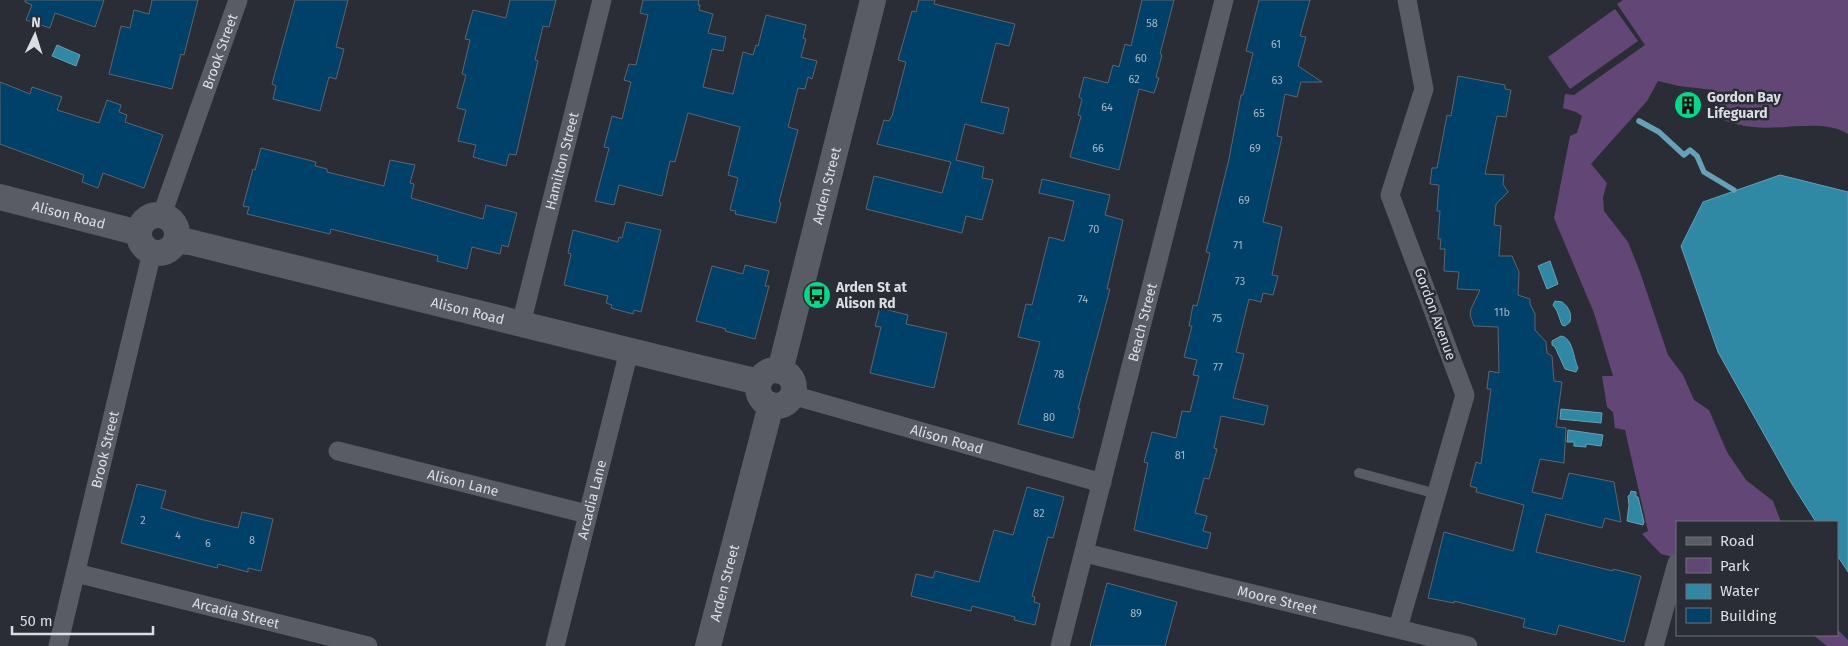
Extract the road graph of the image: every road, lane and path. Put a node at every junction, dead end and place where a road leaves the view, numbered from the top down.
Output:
1 (238, 0) edge
2 (602, 0) edge
3 (873, 0) edge
4 (1224, 0) edge
5 (1408, 0) edge
6 (0, 197) edge
7 (165, 216) junction
8 (176, 240) junction
9 (146, 242) junction
10 (522, 324) junction
11 (629, 352) junction
12 (769, 376) junction
13 (782, 400) junction
14 (338, 451) dead end
15 (1359, 473) dead end
16 (1102, 483) junction
17 (1436, 494) junction
18 (587, 514) junction
19 (1085, 553) junction
20 (1676, 568) edge
21 (76, 573) junction
22 (1398, 628) junction
23 (361, 645) edge
24 (58, 646) edge
25 (555, 646) edge
26 (708, 646) edge
27 (1060, 646) edge
28 (1468, 646) edge
29 (1654, 646) edge

1 - 7 street, Brook Street
2 - 10 street, Hamilton Street
3 - 12 street, Arden Street
4 - 16 street, Beach Street
5 - 17 street, Gordon Avenue
6 - 9 street, Alison Road
7 - 8 street
7 - 9 street
8 - 9 street
8 - 10 street, Alison Road
9 - 21 street, Brook Street
10 - 11 street, Alison Road
11 - 12 street, Alison Road
11 - 18 street, Arcadia Lane
12 - 13 street
13 - 16 street, Alison Road
13 - 26 street, Arden Street
14 - 18 street, Alison Lane
15 - 17 lane
16 - 19 street, Beach Street
17 - 22 street, Gordon Avenue
18 - 25 street, Arcadia Lane
19 - 22 street, Moore Street
19 - 27 street, Beach Street
20 - 29 street
21 - 23 street, Arcadia Street
21 - 24 street, Brook Street
22 - 28 street, Moore Street

